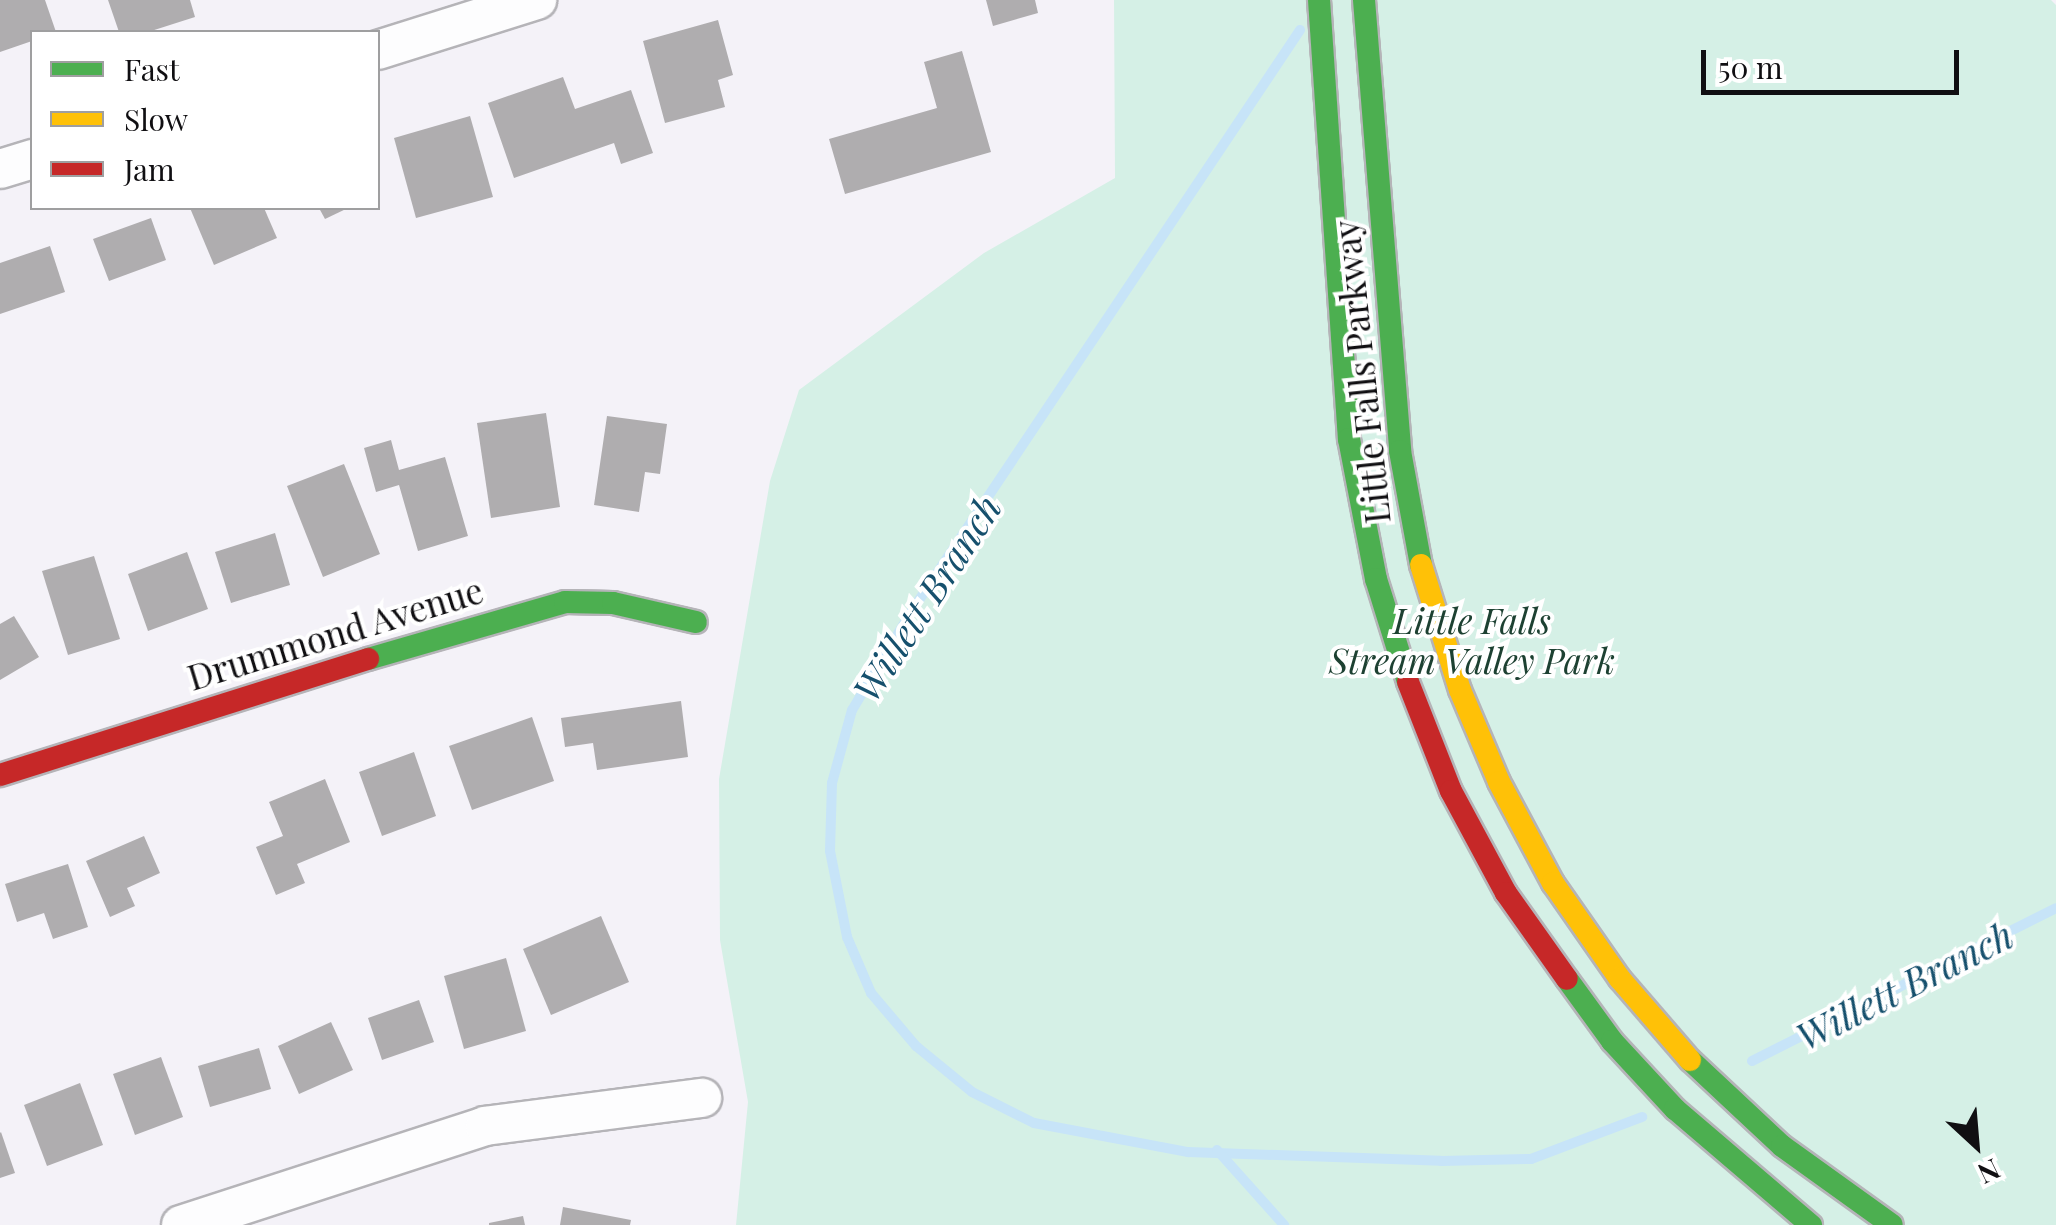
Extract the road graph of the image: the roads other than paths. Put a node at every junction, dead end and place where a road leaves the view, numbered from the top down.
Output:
1 (538, 0) edge
2 (1319, 0) edge
3 (1364, 0) edge
4 (380, 49) edge
5 (30, 160) edge
6 (0, 169) edge
7 (696, 622) dead end
8 (0, 775) edge
9 (702, 1098) dead end
10 (181, 1225) edge
11 (1811, 1225) edge
12 (1892, 1225) edge

1 - 4 street
2 - 11 main road, Little Falls Parkway
3 - 12 main road, Little Falls Parkway
5 - 6 street
7 - 8 main road, Drummond Avenue
9 - 10 street

